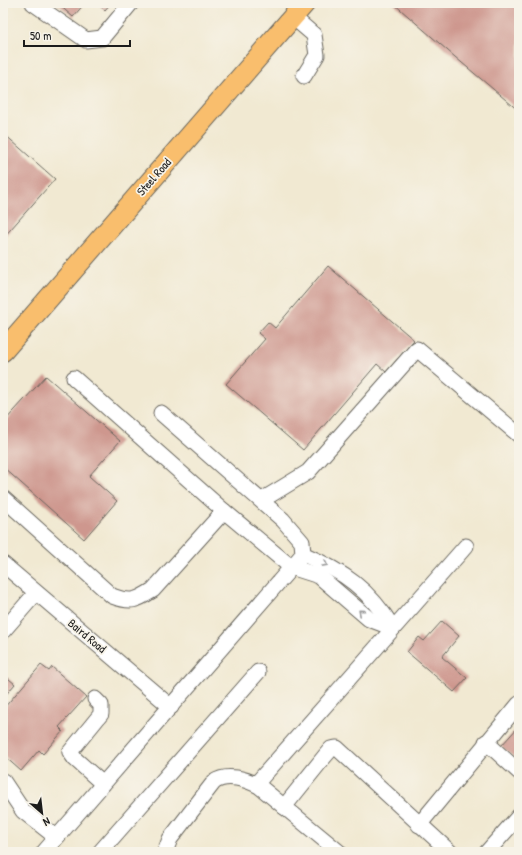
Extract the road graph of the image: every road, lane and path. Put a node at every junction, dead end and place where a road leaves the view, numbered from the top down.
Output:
1 (33, 3) edge
2 (131, 3) edge
3 (299, 10) edge
4 (304, 76) dead end
5 (3, 351) edge
6 (74, 378) dead end
7 (161, 413) dead end
8 (519, 435) edge
9 (3, 498) edge
10 (262, 500) junction
11 (224, 511) junction
12 (466, 546) dead end
13 (302, 554) junction
14 (3, 564) edge
15 (291, 567) junction
16 (36, 593) junction
17 (5, 624) edge
18 (393, 628) junction
19 (258, 672) dead end
20 (95, 699) dead end
21 (519, 704) edge
22 (171, 707) junction
23 (486, 742) junction
24 (519, 772) edge
25 (3, 781) edge
26 (103, 784) junction
27 (256, 784) junction
28 (284, 807) junction
29 (519, 816) edge
30 (419, 825) junction
31 (56, 837) junction
32 (44, 852) edge
33 (100, 852) edge
34 (164, 852) edge
35 (339, 852) edge
36 (450, 852) edge
37 (487, 852) edge

1 - 2 street
3 - 4 street
3 - 5 main road, Steel Road
6 - 11 street
7 - 10 street
8 - 10 street
9 - 11 street
10 - 13 street
11 - 15 street
12 - 18 street
13 - 15 street
13 -> 18 street
14 - 16 street, Baird Road
18 -> 15 street
15 - 22 street
16 - 17 street
16 - 22 street, Baird Road
18 - 27 street
19 - 33 street
20 - 26 street
21 - 23 street
22 - 26 street
23 - 24 street
23 - 30 street
25 - 31 street
26 - 31 street
27 - 28 street
27 - 34 street
28 - 30 street
28 - 35 street
29 - 37 street
30 - 36 street
31 - 32 street

